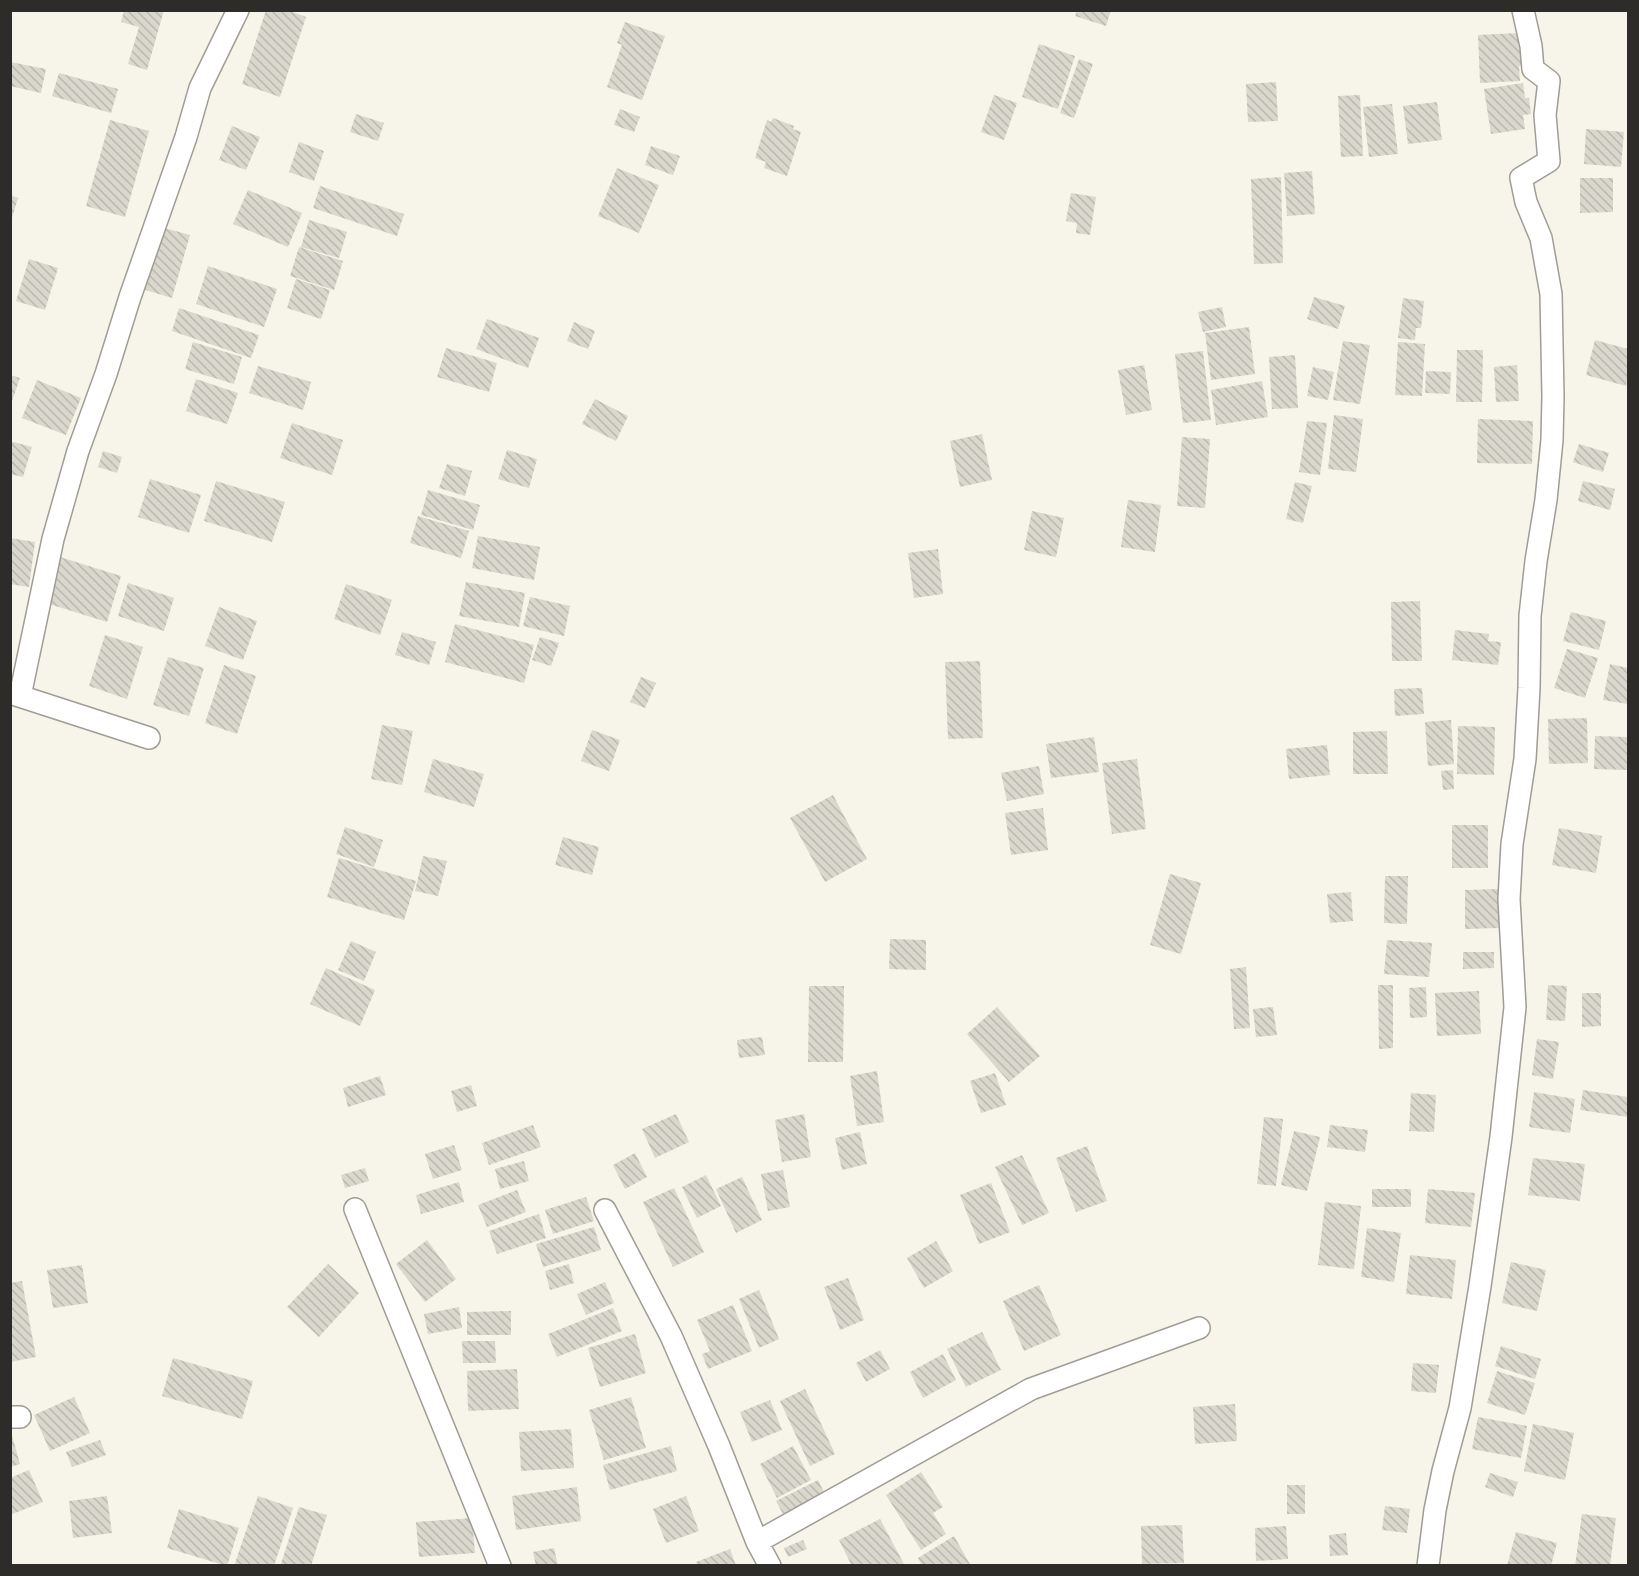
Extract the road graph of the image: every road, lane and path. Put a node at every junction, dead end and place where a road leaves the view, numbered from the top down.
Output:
1 (238, 10) edge
2 (1522, 10) edge
3 (15, 694) edge
4 (149, 738) dead end
5 (355, 1209) dead end
6 (605, 1210) dead end
7 (1199, 1328) dead end
8 (757, 1542) junction
9 (500, 1566) edge
10 (770, 1566) edge
11 (1428, 1566) edge

1 - 3 street
2 - 11 street
3 - 4 street
5 - 9 street
6 - 8 street
7 - 8 street
8 - 10 street

